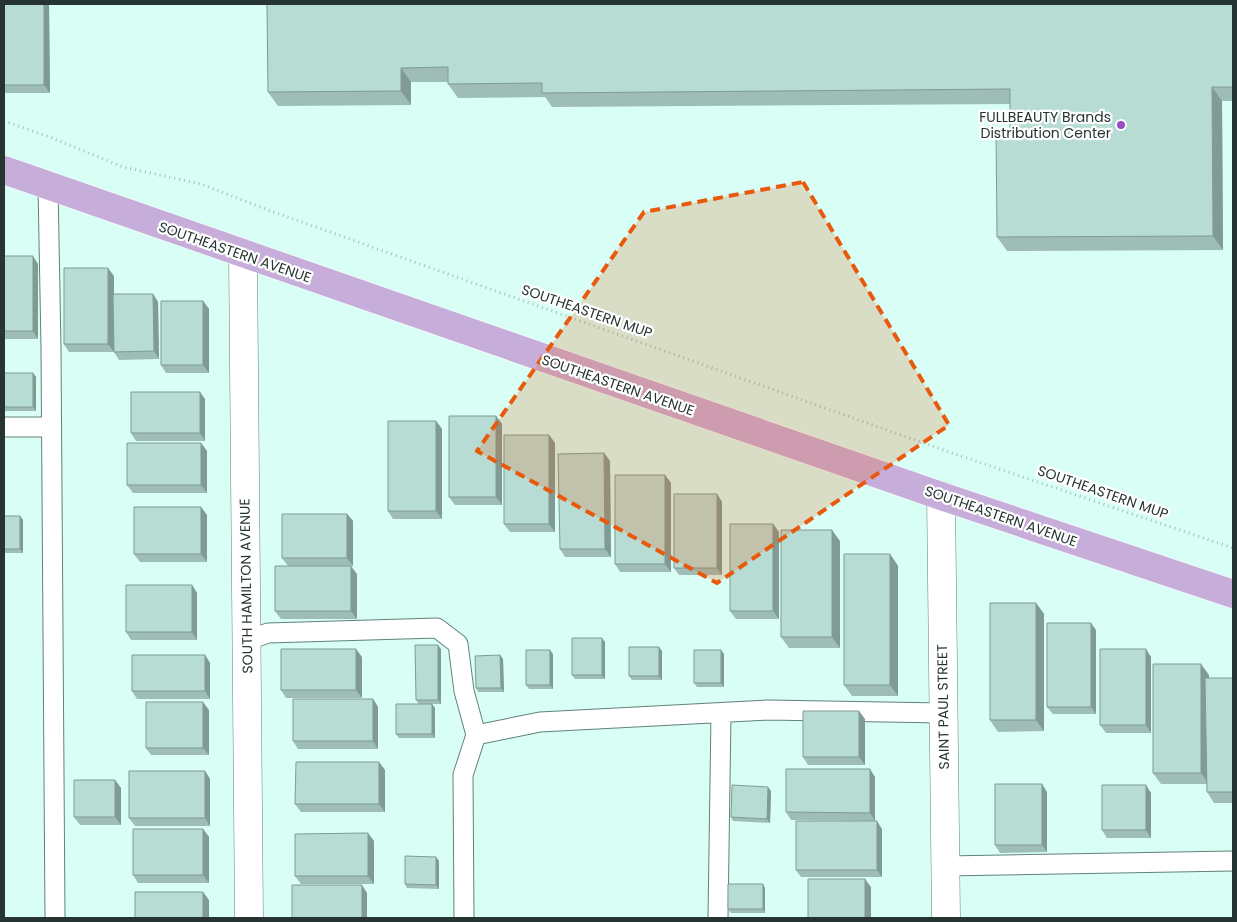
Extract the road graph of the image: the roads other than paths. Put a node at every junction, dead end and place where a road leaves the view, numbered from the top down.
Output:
1 (4, 170) edge
2 (48, 185) junction
3 (243, 255) junction
4 (4, 427) edge
5 (51, 427) junction
6 (941, 496) junction
7 (1233, 594) edge
8 (246, 641) junction
9 (721, 713) junction
10 (943, 713) junction
11 (476, 735) junction
12 (1233, 862) edge
13 (945, 866) junction
14 (55, 918) edge
15 (249, 918) edge
16 (464, 918) edge
17 (718, 918) edge
18 (946, 918) edge

1 - 2 main road, SOUTHEASTERN AVENUE
2 - 3 main road, SOUTHEASTERN AVENUE
2 - 5 lane
3 - 6 main road, SOUTHEASTERN AVENUE
3 - 8 street, SOUTH HAMILTON AVENUE
4 - 5 lane
5 - 14 lane
6 - 7 main road, SOUTHEASTERN AVENUE
6 - 10 street, SAINT PAUL STREET
8 - 11 lane
8 - 15 street, SOUTH HAMILTON AVENUE
9 - 10 lane
9 - 11 lane
9 - 17 lane
10 - 13 street, SAINT PAUL STREET
11 - 16 lane
12 - 13 lane
13 - 18 street, SAINT PAUL STREET

